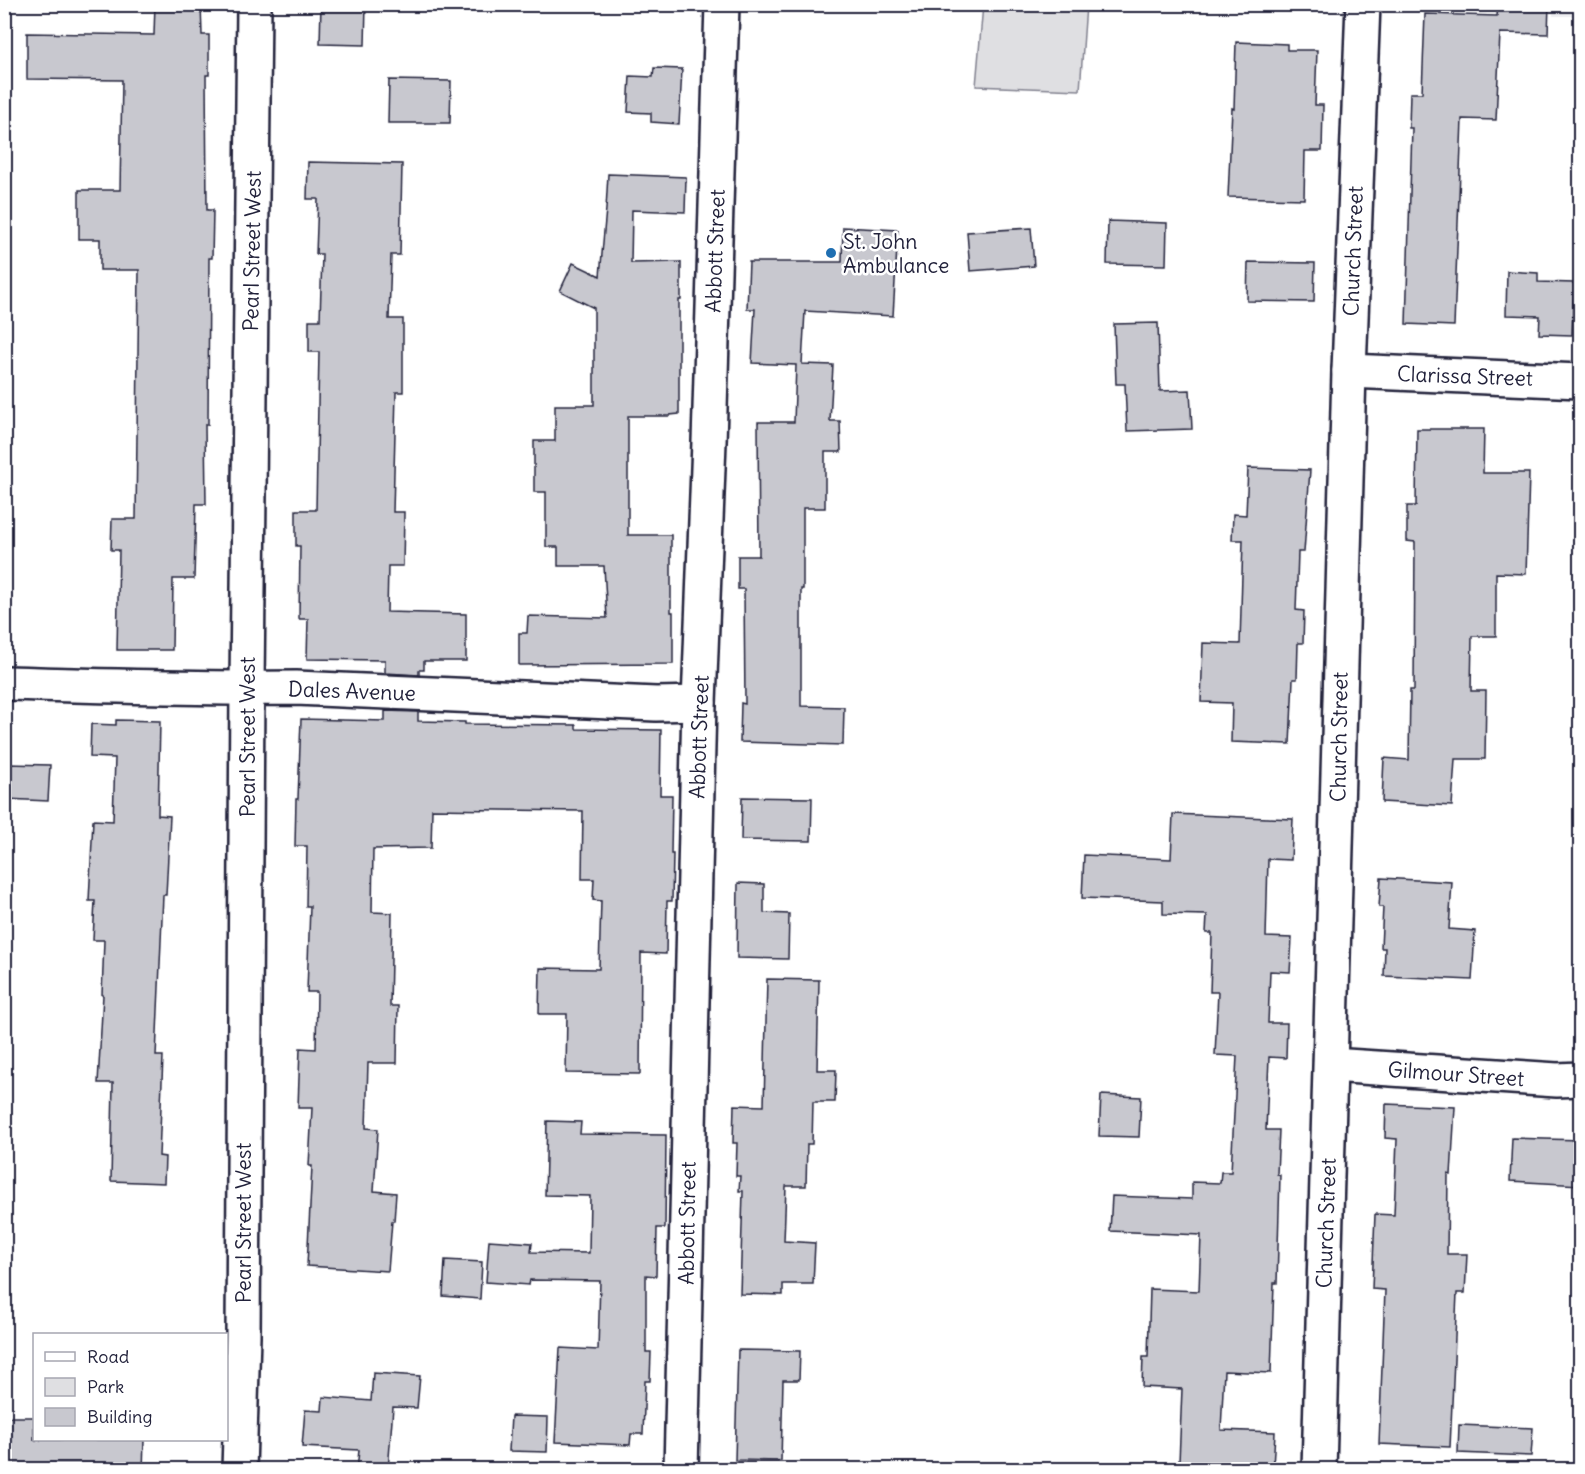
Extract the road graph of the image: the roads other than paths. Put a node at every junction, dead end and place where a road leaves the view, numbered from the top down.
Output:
1 (254, 4) edge
2 (722, 4) edge
3 (1363, 4) edge
4 (1348, 371) junction
5 (1581, 381) edge
6 (4, 682) edge
7 (247, 687) junction
8 (699, 703) junction
9 (1331, 1065) junction
10 (1581, 1078) edge
11 (239, 1470) edge
12 (681, 1470) edge
13 (1319, 1470) edge

1 - 7 street, Pearl Street West
2 - 8 street, Abbott Street
3 - 4 street, Church Street
4 - 5 street, Clarissa Street
4 - 9 street, Church Street
6 - 7 street, Dales Avenue
7 - 8 street, Dales Avenue
7 - 11 street, Pearl Street West
8 - 12 street, Abbott Street
9 - 10 street, Gilmour Street
9 - 13 street, Church Street

